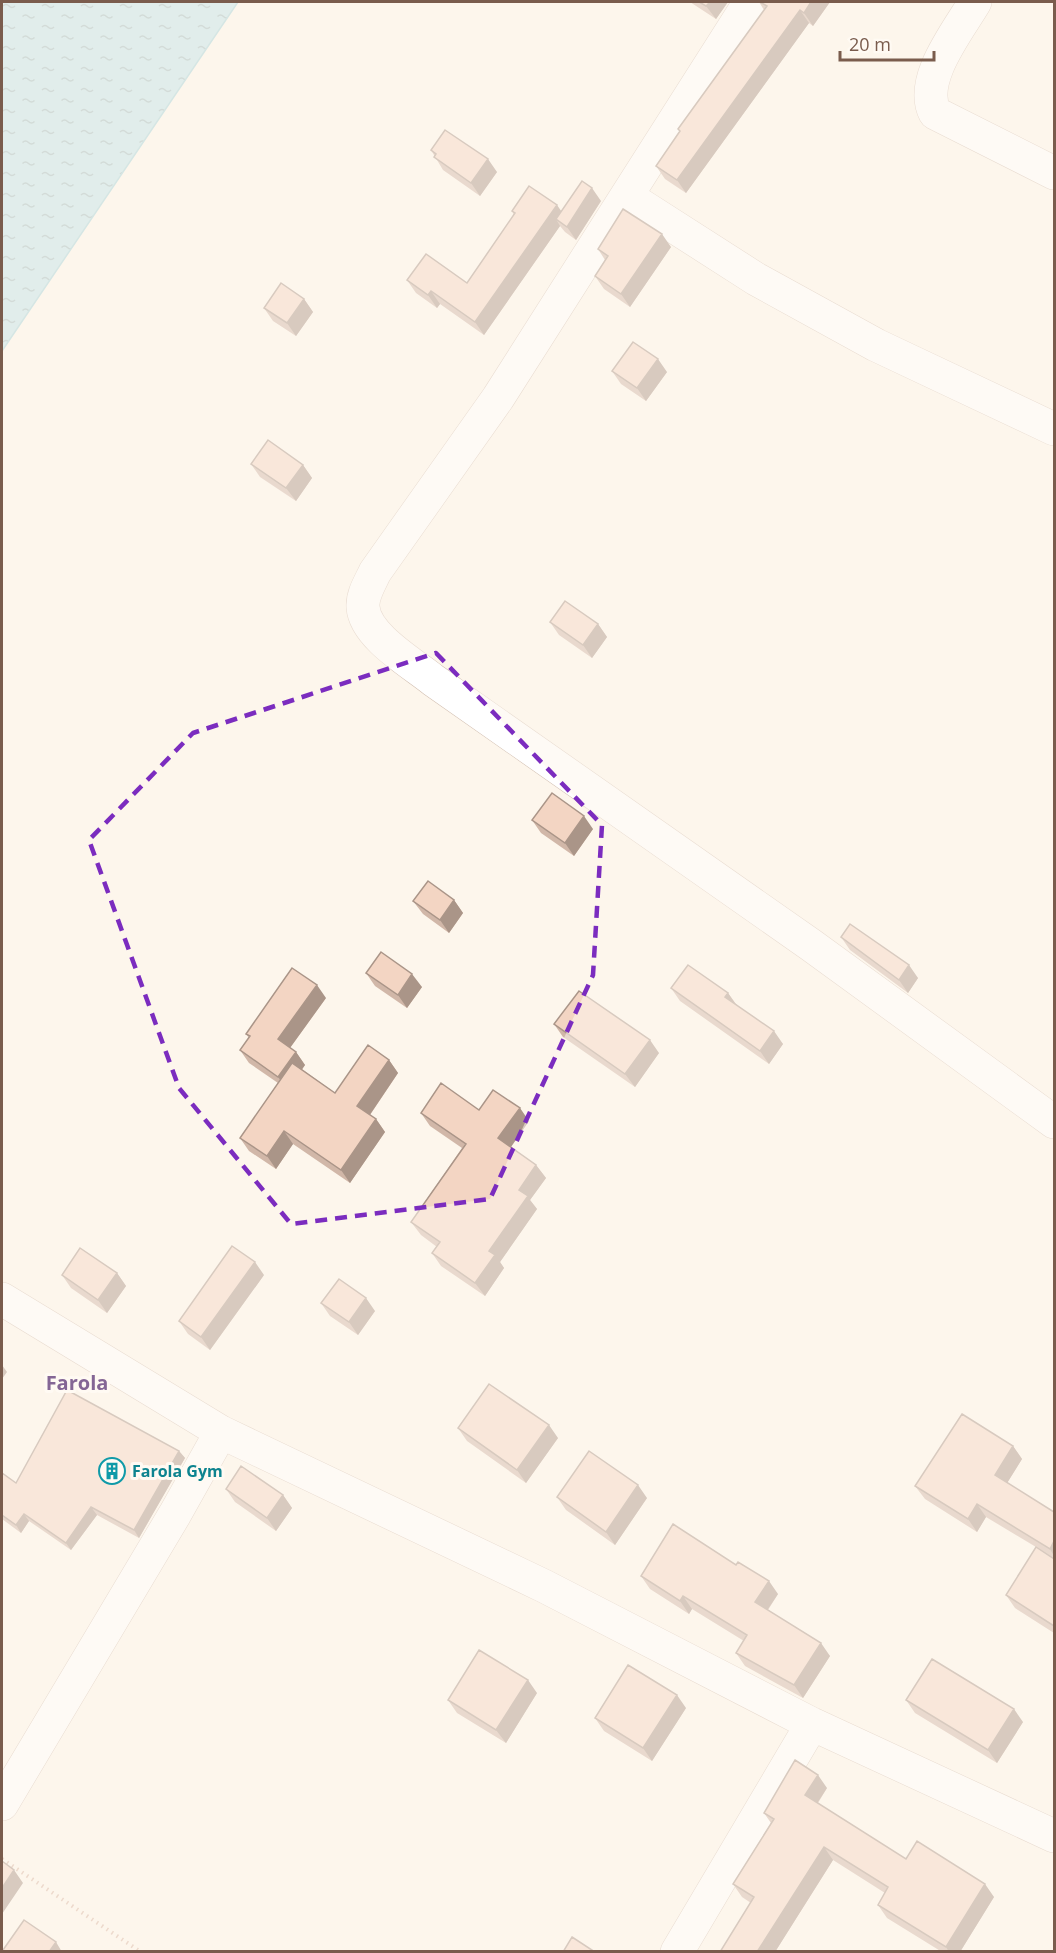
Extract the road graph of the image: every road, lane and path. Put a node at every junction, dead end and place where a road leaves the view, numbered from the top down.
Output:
1 (750, 2) edge
2 (975, 2) edge
3 (1054, 173) edge
4 (628, 196) junction
5 (1054, 429) edge
6 (1054, 1122) edge
7 (2, 1299) edge
8 (221, 1432) junction
9 (812, 1724) junction
10 (2, 1804) edge
11 (1054, 1836) edge
12 (2, 1859) edge
13 (141, 1952) edge
14 (677, 1952) edge

1 - 4 street
2 - 3 street
4 - 5 street
4 - 6 street
7 - 8 street
8 - 9 street
8 - 10 street
9 - 11 street
9 - 14 street
12 - 13 path

